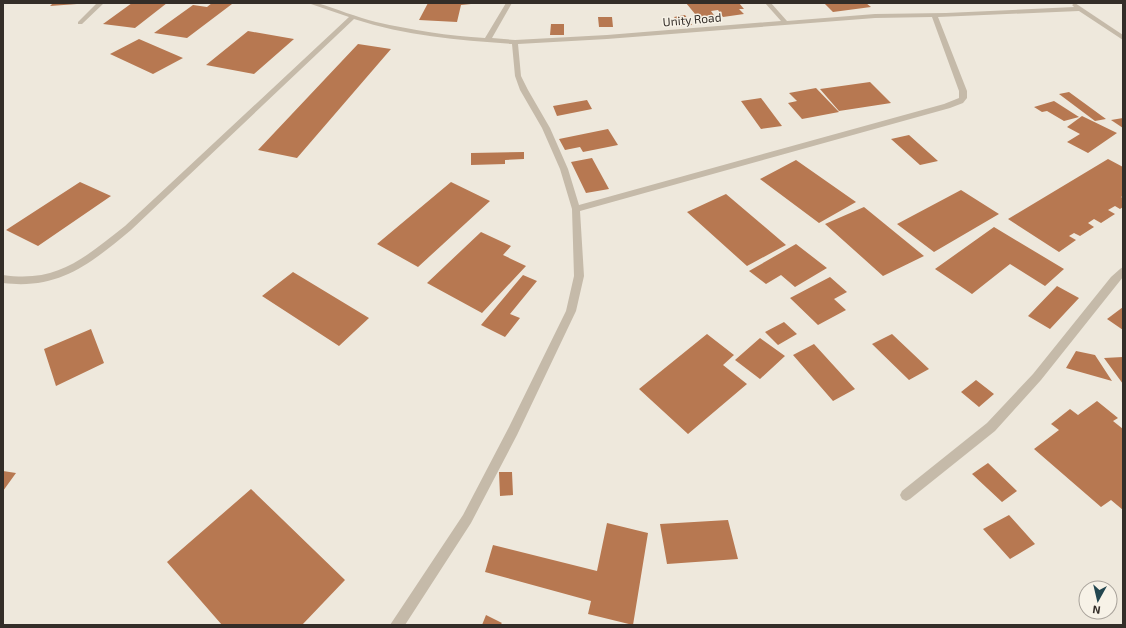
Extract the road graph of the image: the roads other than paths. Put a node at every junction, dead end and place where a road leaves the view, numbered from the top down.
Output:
1 (101, 3) edge
2 (311, 3) edge
3 (509, 3) edge
4 (768, 3) edge
5 (1072, 3) edge
6 (1080, 9) junction
7 (934, 15) junction
8 (353, 17) junction
9 (785, 22) junction
10 (80, 23) dead end
11 (1123, 38) edge
12 (487, 41) junction
13 (515, 42) junction
14 (576, 209) junction
15 (1123, 271) edge
16 (3, 279) edge
17 (906, 495) dead end
18 (397, 625) edge

1 - 10 street
2 - 8 street, Unity Road
3 - 12 street
4 - 9 street
5 - 6 street
6 - 7 street, Unity Road
6 - 11 street
7 - 9 street, Unity Road
7 - 14 street
8 - 12 street, Unity Road
8 - 16 street
9 - 13 street, Unity Road
12 - 13 street, Unity Road
13 - 14 street
14 - 18 street
15 - 17 street

